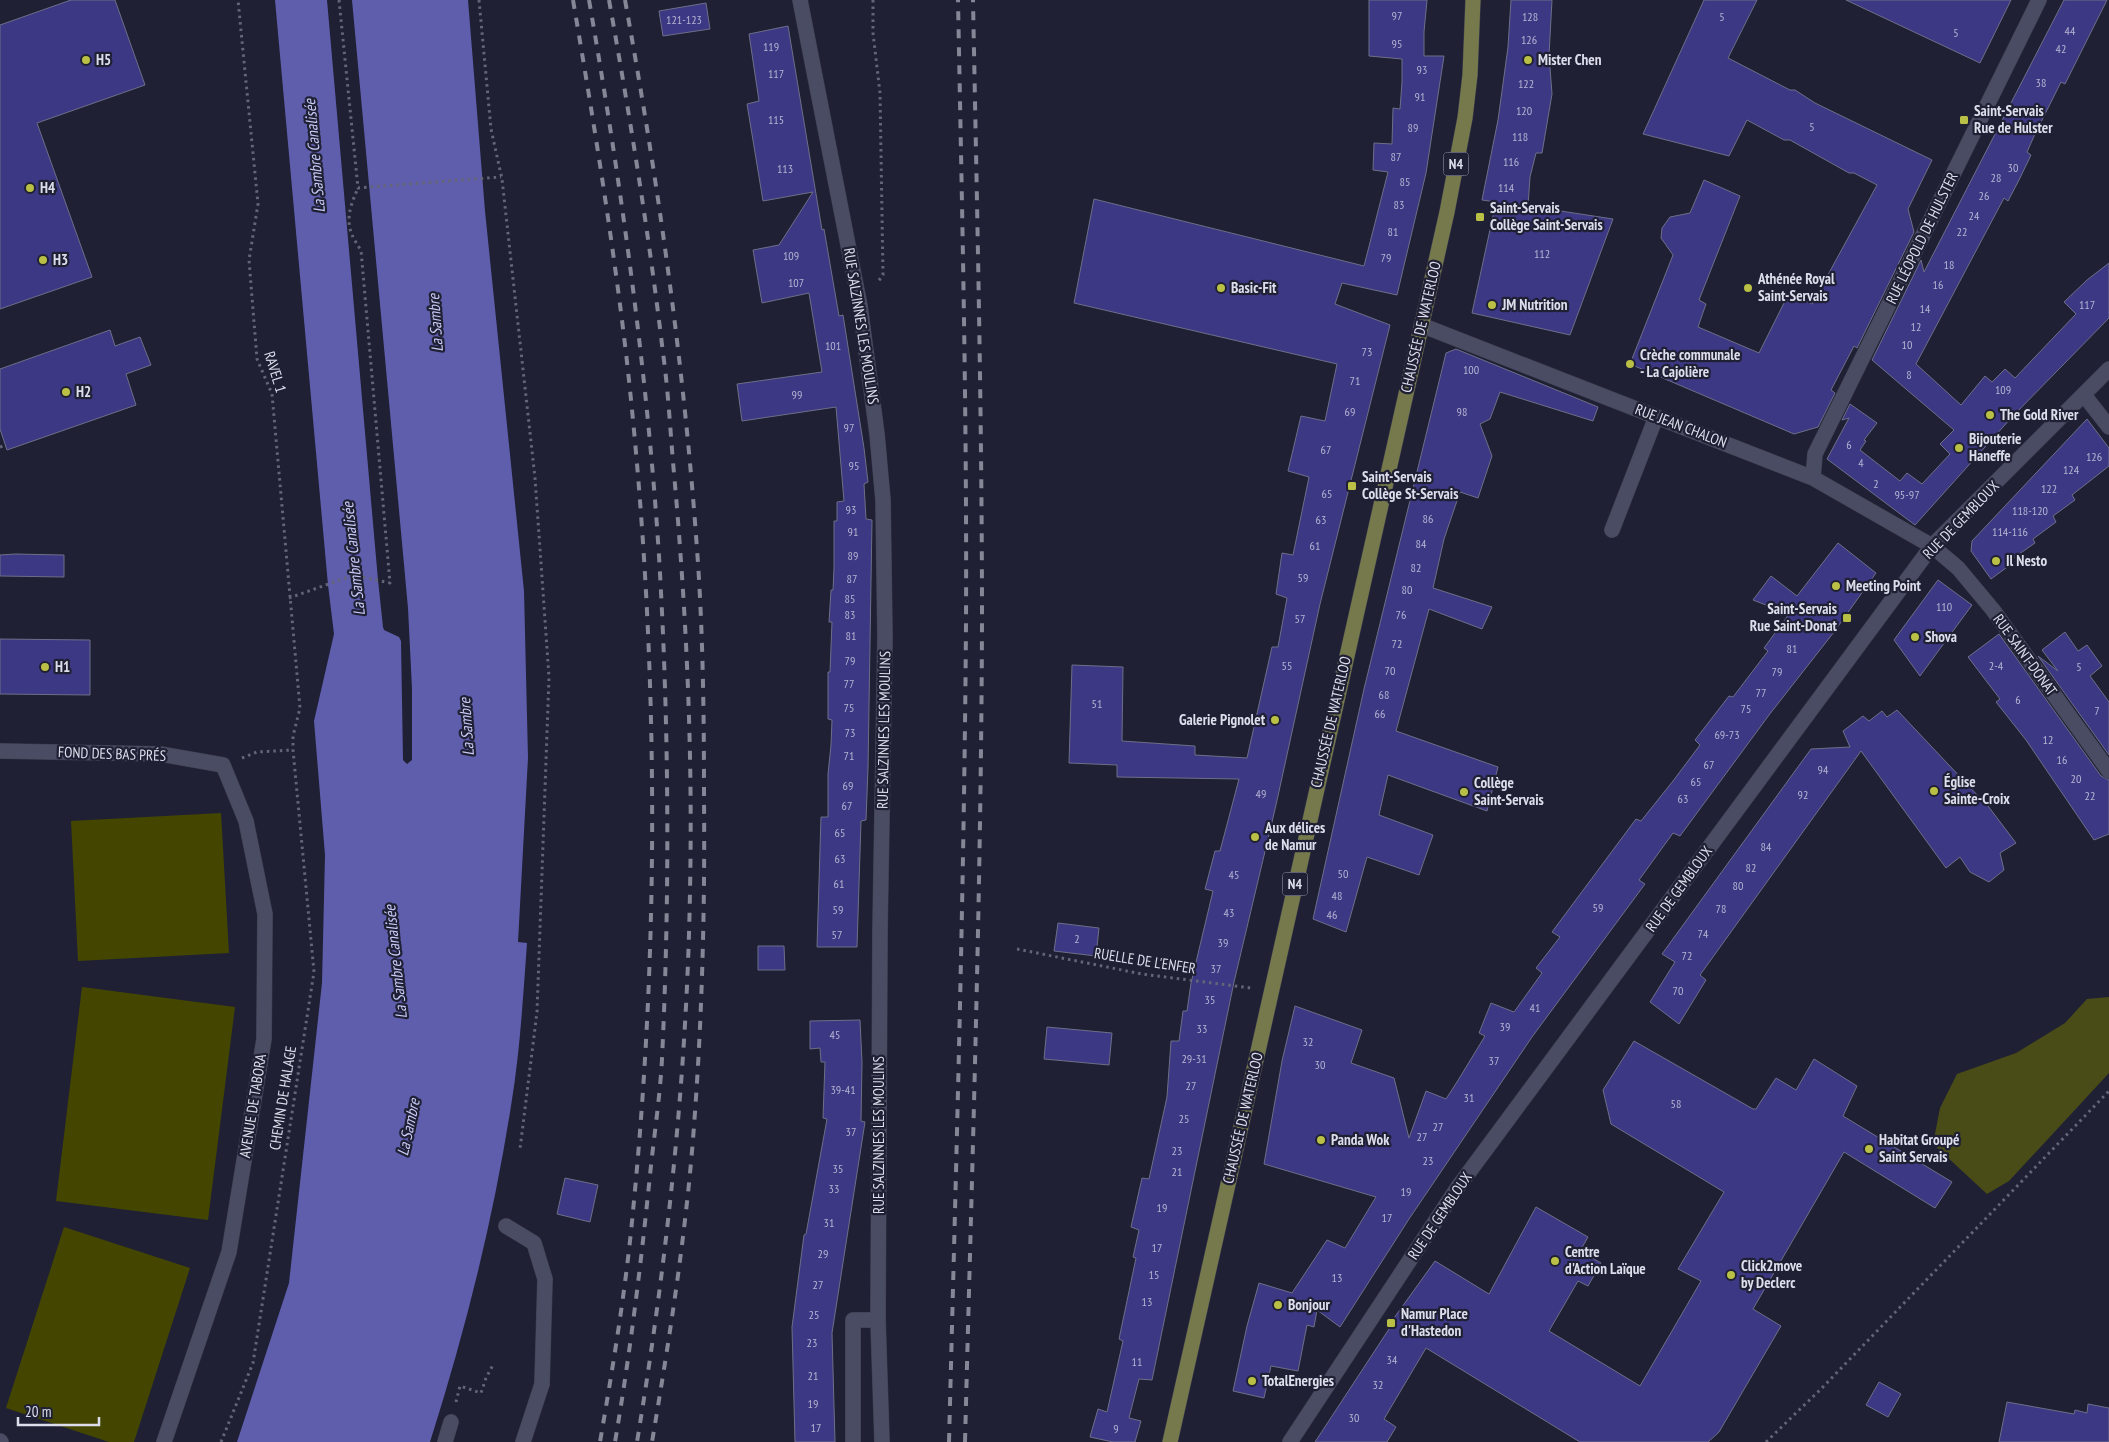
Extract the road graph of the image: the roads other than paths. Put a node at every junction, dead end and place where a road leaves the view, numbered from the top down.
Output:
1 (800, 0) edge
2 (1473, 0) edge
3 (2039, 0) edge
4 (1421, 326) junction
5 (2109, 369) edge
6 (2084, 395) junction
7 (1656, 417) junction
8 (2109, 427) edge
9 (1813, 478) junction
10 (1612, 530) dead end
11 (1932, 546) junction
12 (0, 751) edge
13 (223, 765) joint
14 (2109, 771) edge
15 (506, 1226) dead end
16 (878, 1320) junction
17 (451, 1422) dead end
18 (164, 1442) edge
19 (446, 1442) edge
20 (523, 1442) edge
21 (853, 1442) edge
22 (882, 1442) edge
23 (1170, 1442) edge
24 (1290, 1442) edge

1 - 16 street, RUE SALZINNES LES MOULINS
2 - 4 main road, CHAUSSÉE DE WATERLOO / N4
3 - 9 street, RUE LÉOPOLD DE HULSTER
4 - 7 street, RUE JEAN CHALON
4 - 23 main road, CHAUSSÉE DE WATERLOO / N4
5 - 6 street, RUE DE GEMBLOUX
6 - 8 street
6 - 11 street, RUE DE GEMBLOUX
7 - 9 street, RUE JEAN CHALON
7 - 10 street
9 - 11 street, RUE JEAN CHALON
11 - 14 street, RUE SAINT-DONAT
11 - 24 street, RUE DE GEMBLOUX
12 - 13 street, FOND DES BAS PRÉS
13 - 18 street, AVENUE DE TABORA
15 - 20 street
16 - 21 street
16 - 22 street, RUE SALZINNES LES MOULINS
17 - 19 street

